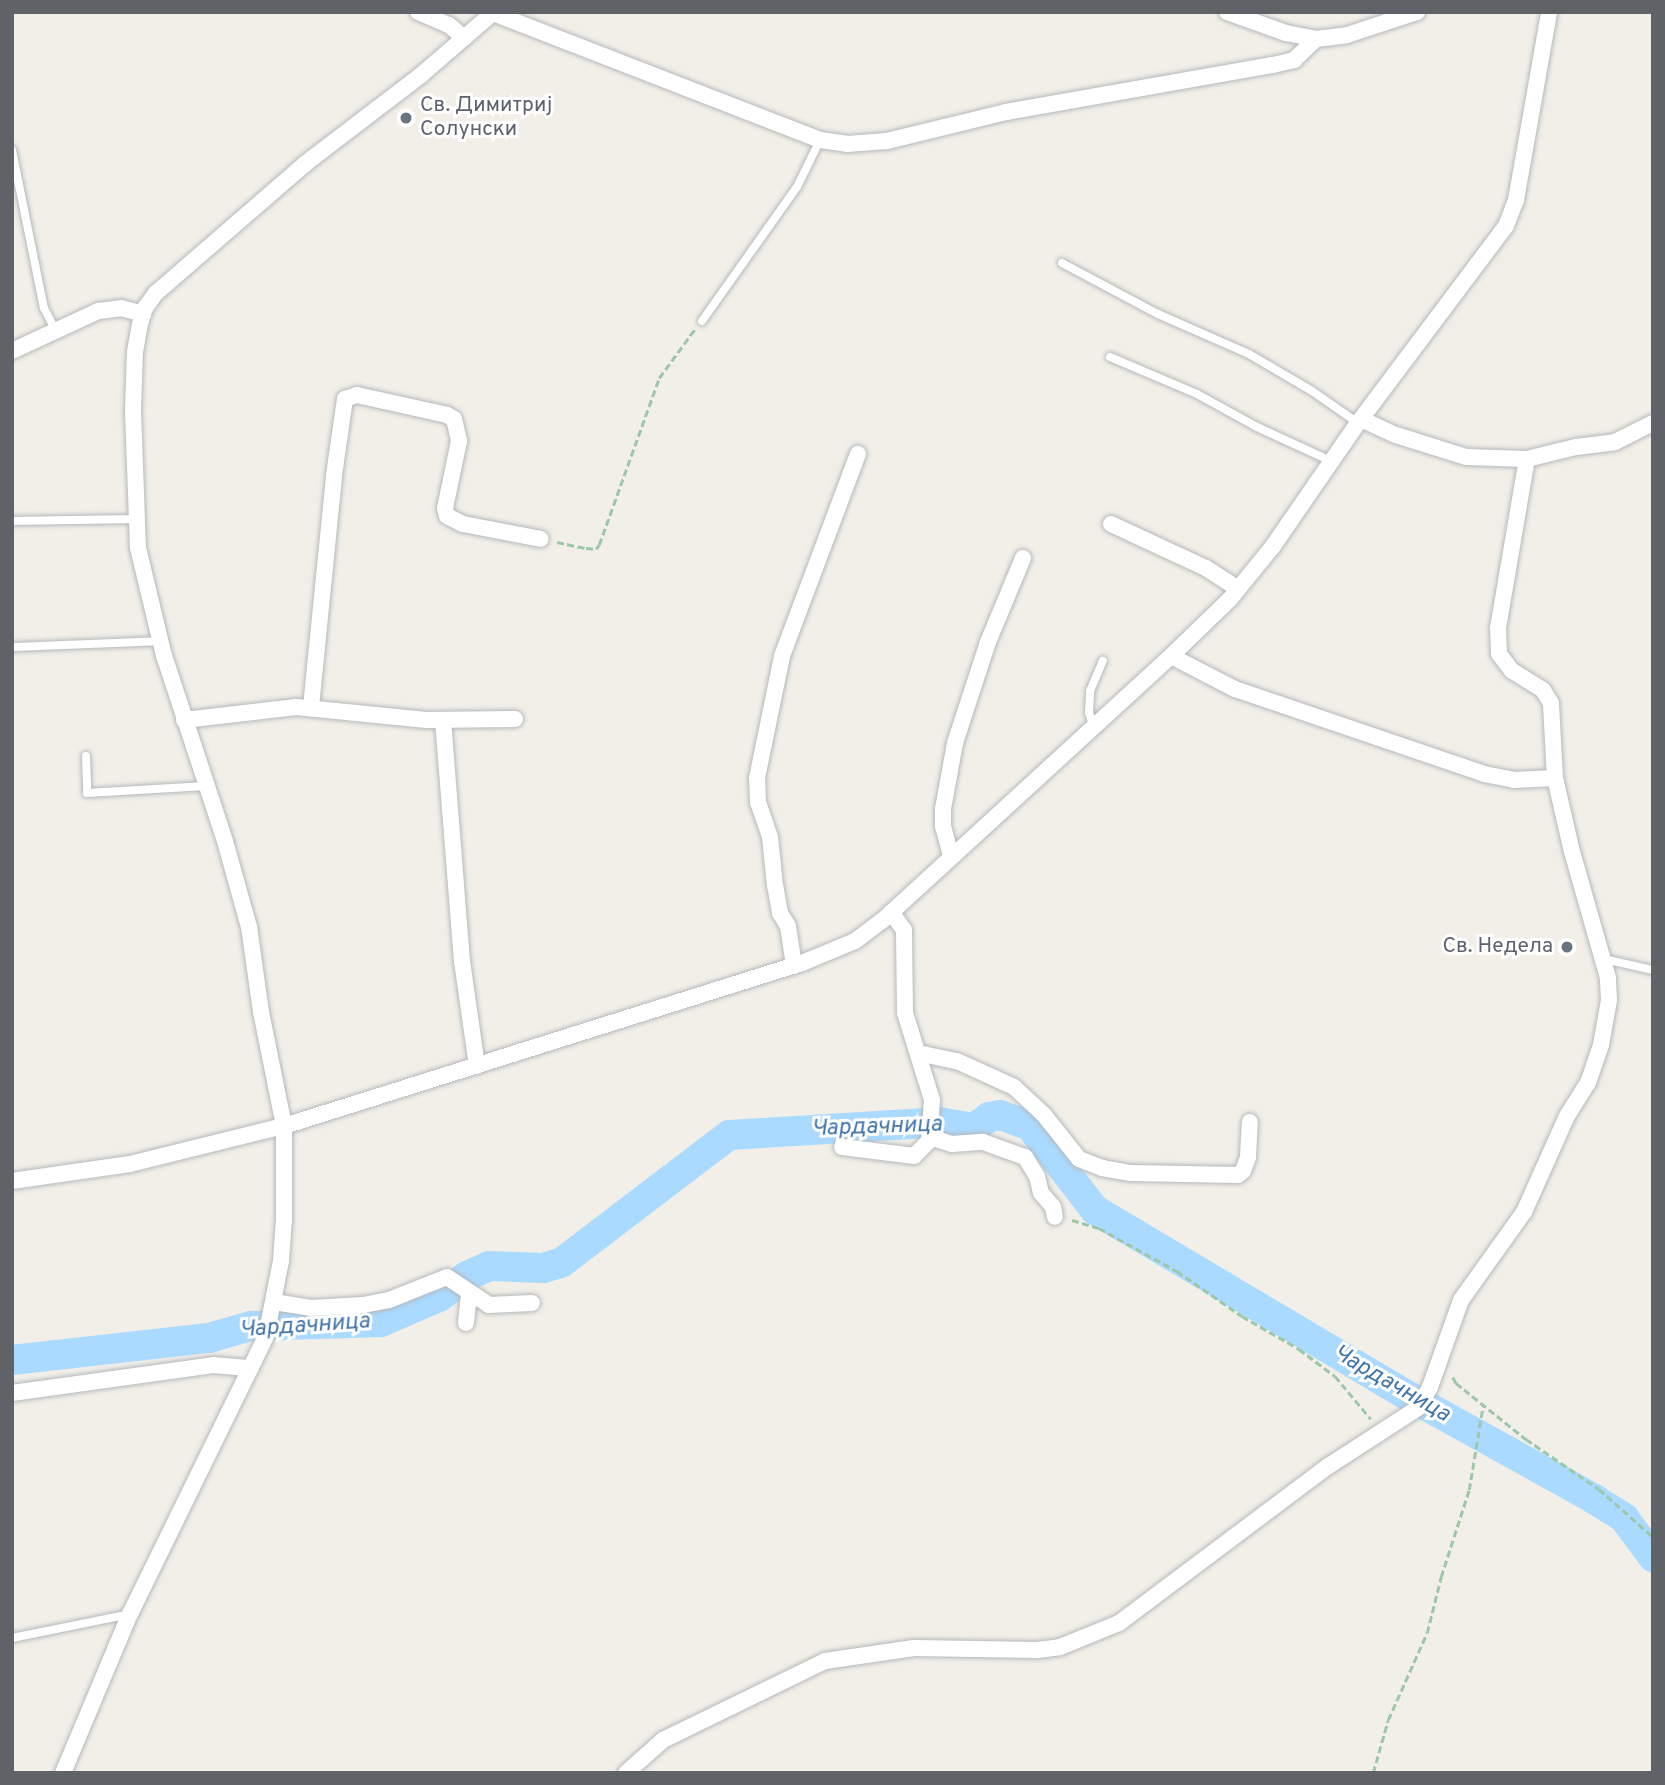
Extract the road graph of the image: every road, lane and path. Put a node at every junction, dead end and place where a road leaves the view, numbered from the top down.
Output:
1 (418, 12) edge
2 (1227, 12) edge
3 (1417, 12) edge
4 (1549, 12) edge
5 (493, 13) edge
6 (464, 38) junction
7 (1316, 39) junction
8 (820, 140) junction
9 (12, 150) edge
10 (1062, 263) dead end
11 (143, 314) junction
12 (702, 321) joint
13 (55, 330) junction
14 (12, 351) edge
15 (1110, 357) dead end
16 (1359, 421) junction
17 (1653, 423) edge
18 (858, 454) dead end
19 (1527, 459) junction
20 (1331, 461) junction
21 (135, 519) junction
22 (12, 521) edge
23 (1111, 524) dead end
24 (541, 539) joint
25 (1023, 558) dead end
26 (1238, 589) junction
27 (160, 641) junction
28 (12, 647) edge
29 (1171, 656) junction
30 (1103, 661) dead end
31 (311, 708) junction
32 (515, 719) dead end
33 (184, 720) junction
34 (443, 720) junction
35 (1093, 725) junction
36 (86, 756) dead end
37 (1555, 778) junction
38 (206, 786) junction
39 (951, 856) junction
40 (891, 912) junction
41 (1604, 959) junction
42 (794, 966) junction
43 (1653, 970) edge
44 (918, 1053) junction
45 (477, 1066) junction
46 (1250, 1122) dead end
47 (284, 1126) junction
48 (931, 1128) junction
49 (842, 1147) dead end
50 (12, 1181) edge
51 (1055, 1217) joint
52 (461, 1287) junction
53 (532, 1304) dead end
54 (272, 1310) junction
55 (466, 1324) dead end
56 (1442, 1355) junction
57 (251, 1368) junction
58 (12, 1393) edge
59 (1483, 1405) junction
60 (1380, 1430) junction
61 (1653, 1536) edge
62 (130, 1614) junction
63 (12, 1638) edge
64 (63, 1773) edge
65 (626, 1773) edge
66 (1373, 1773) edge

1 - 6 street
2 - 7 street
3 - 7 street
4 - 16 street
5 - 6 street
5 - 8 street
6 - 11 street
7 - 8 street
8 - 12 lane
9 - 13 lane
10 - 16 lane
11 - 13 street
11 - 21 street
12 - 24 path
13 - 14 street
15 - 20 lane
16 - 19 street
16 - 20 street
17 - 19 street
18 - 42 street
19 - 37 street
20 - 26 street
21 - 22 lane
21 - 27 street
23 - 26 street
24 - 31 street
25 - 39 street
26 - 29 street
27 - 28 lane
27 - 33 street
29 - 35 street
29 - 37 street
30 - 35 lane
31 - 33 street
31 - 34 street
32 - 34 street
33 - 38 street
34 - 45 street
35 - 39 street
36 - 38 lane
37 - 41 street
38 - 47 street
39 - 40 street
40 - 42 street
40 - 44 street
41 - 43 lane
41 - 56 street
42 - 45 street
44 - 46 street
44 - 48 street
45 - 47 street
47 - 50 street
47 - 54 street
48 - 49 street
48 - 51 street
51 - 60 path
52 - 53 street
52 - 54 street
52 - 55 street
54 - 57 street
56 - 59 path
56 - 60 street
57 - 58 street
57 - 62 street
59 - 61 path
59 - 66 path
60 - 65 street
62 - 63 lane
62 - 64 street

